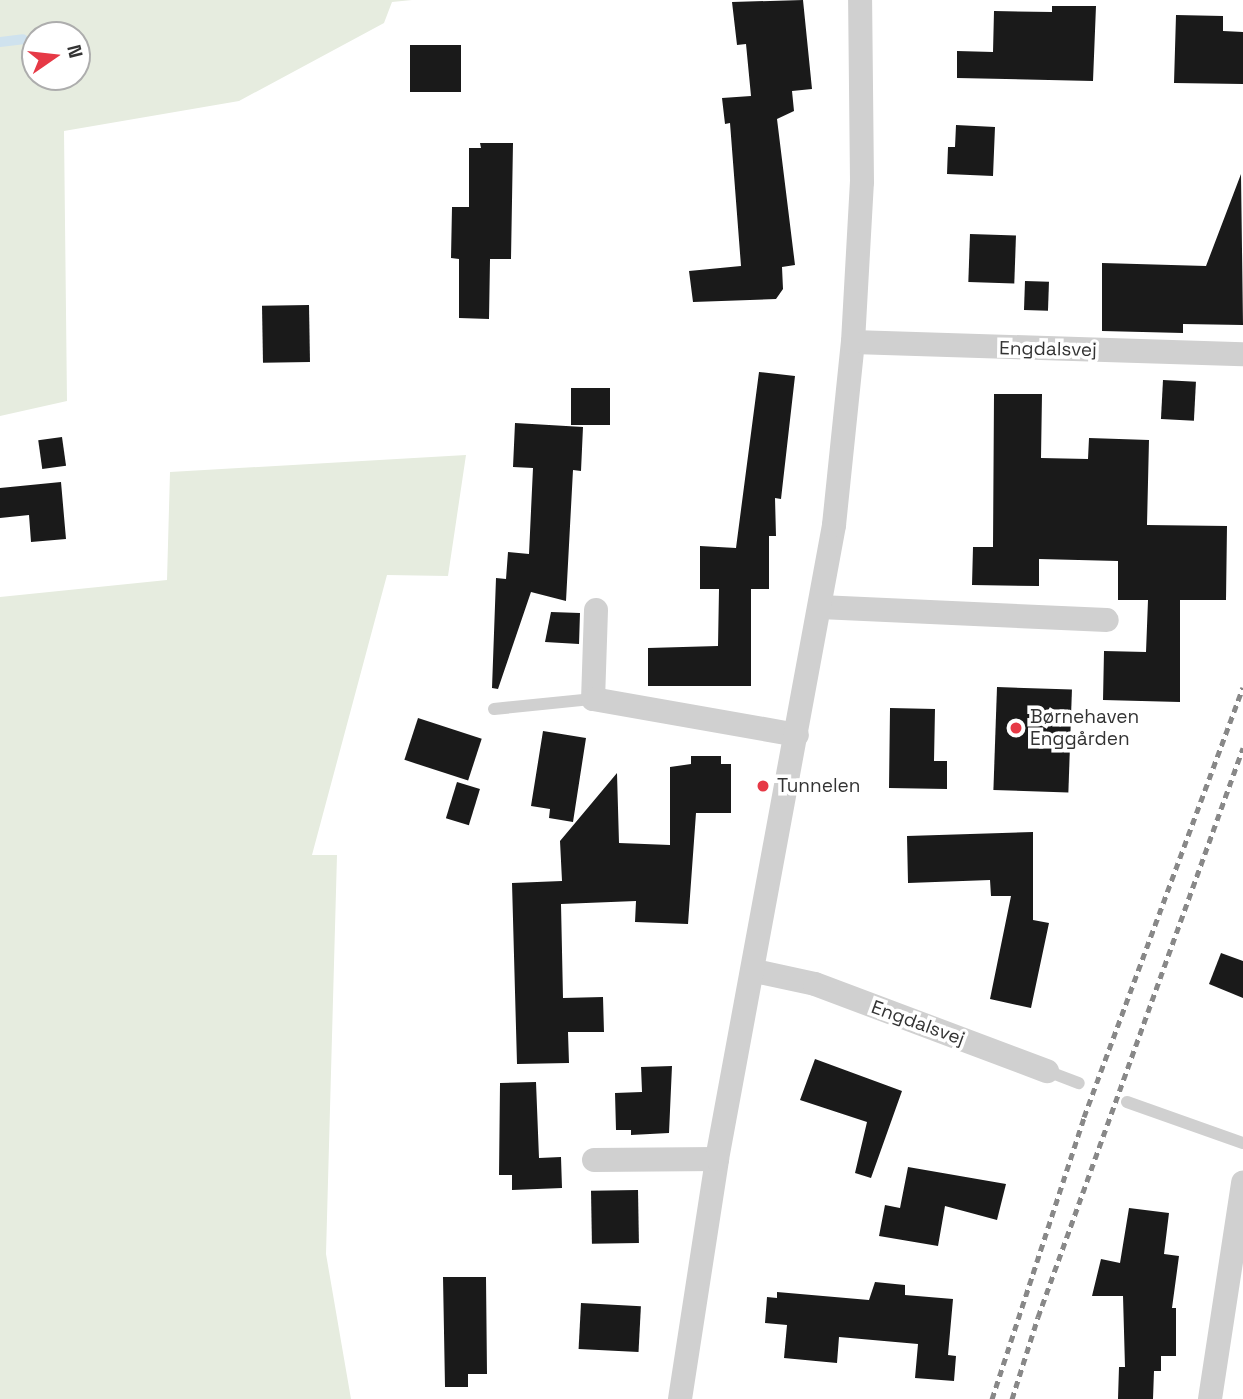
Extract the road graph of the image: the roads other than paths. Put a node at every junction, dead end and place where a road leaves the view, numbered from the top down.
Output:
1 (860, 0) edge
2 (853, 342) junction
3 (1243, 354) edge
4 (820, 607) junction
5 (596, 610) dead end
6 (1107, 620) dead end
7 (593, 699) junction
8 (494, 709) dead end
9 (797, 735) junction
10 (755, 971) junction
11 (1047, 1071) joint
12 (1079, 1083) dead end
13 (1127, 1102) dead end
14 (1243, 1143) edge
15 (717, 1159) junction
16 (594, 1160) dead end
17 (1242, 1189) edge
18 (1234, 1299) edge
19 (680, 1399) edge
20 (1210, 1399) edge

1 - 2 street
2 - 3 street, Engdalsvej
2 - 4 street
4 - 6 street
4 - 9 street
5 - 7 street
7 - 8 lane
7 - 9 street
9 - 10 street
10 - 11 street, Engdalsvej
10 - 15 street
11 - 12 lane, Engdalsvej
13 - 14 lane
15 - 16 street
15 - 19 street
17 - 18 street
18 - 20 street

